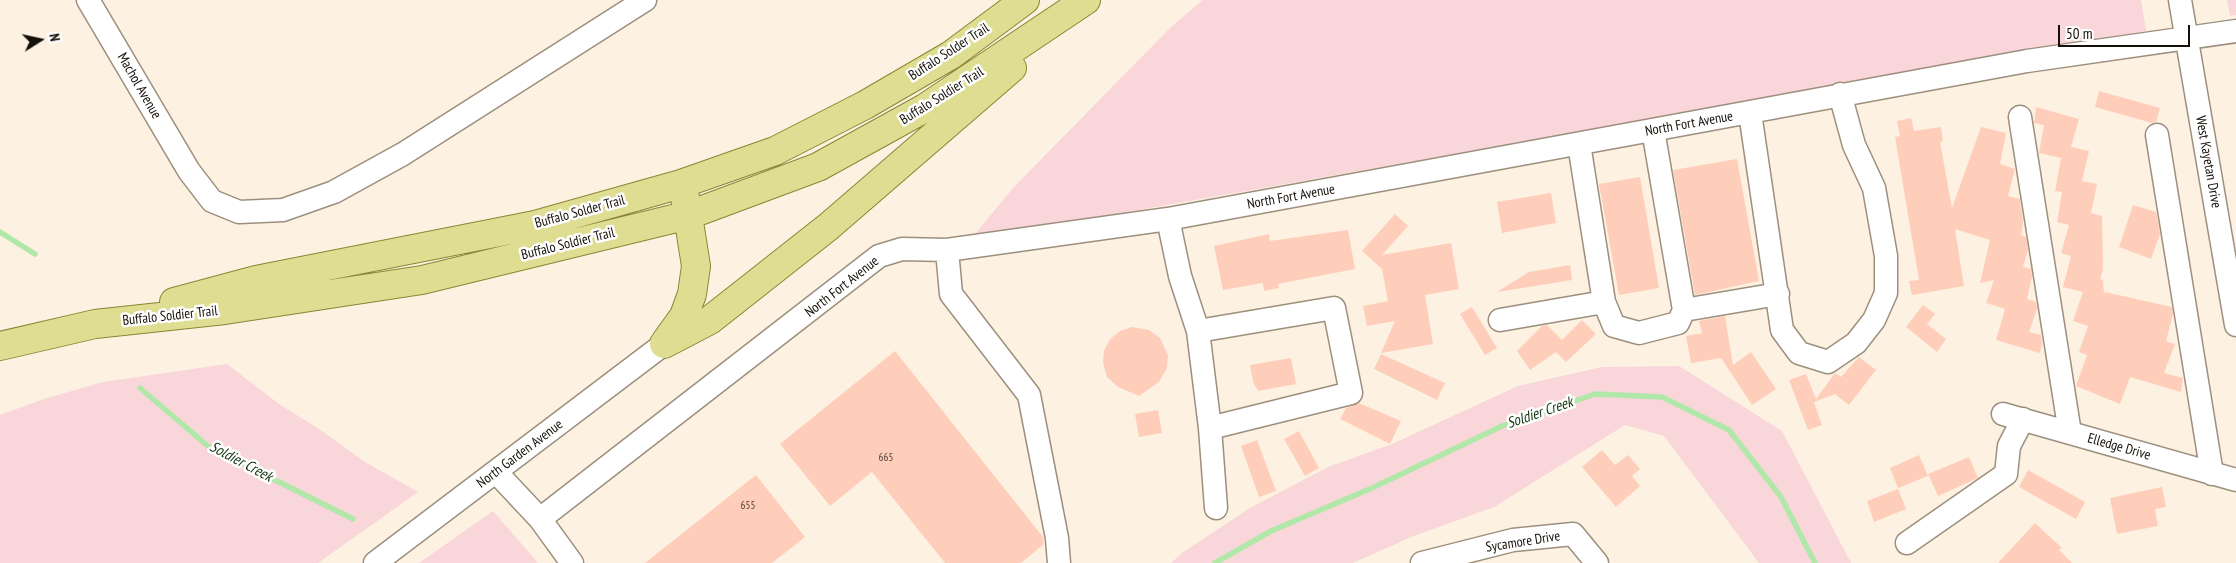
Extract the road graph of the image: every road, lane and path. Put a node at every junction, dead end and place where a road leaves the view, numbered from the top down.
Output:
1 (88, 0) edge
2 (645, 0) edge
3 (1025, 0) edge
4 (1086, 0) edge
5 (1091, 0) edge
6 (2180, 0) edge
7 (2236, 31) edge
8 (2187, 39) junction
9 (1840, 94) junction
10 (1750, 112) junction
11 (2020, 118) dead end
12 (1653, 130) junction
13 (2157, 135) dead end
14 (1579, 144) junction
15 (681, 184) junction
16 (689, 215) junction
17 (1168, 219) junction
18 (947, 250) junction
19 (1778, 294) junction
20 (1604, 302) junction
21 (1684, 310) junction
22 (1500, 320) dead end
23 (96, 324) junction
24 (2236, 325) edge
25 (1198, 331) junction
26 (664, 344) junction
27 (0, 346) edge
28 (1210, 428) junction
29 (2070, 433) junction
30 (496, 472) junction
31 (2212, 474) junction
32 (2236, 480) edge
33 (1216, 508) dead end
34 (540, 519) junction
35 (1907, 542) dead end
36 (1430, 561) edge
37 (376, 563) edge
38 (572, 563) edge
39 (1058, 563) edge
40 (1597, 563) edge

1 - 2 street, Machol Avenue
3 - 15 main road, Buffalo Solder Trail
4 - 16 main road, Buffalo Soldier Trail
5 - 26 main road
6 - 8 street, West Kayetan Drive
7 - 8 street, North Fort Avenue
8 - 9 street, North Fort Avenue
8 - 24 street, West Kayetan Drive
9 - 10 street, North Fort Avenue
9 - 19 street
10 - 12 street, North Fort Avenue
10 - 19 street
11 - 29 street
12 - 14 street, North Fort Avenue
12 - 21 street
13 - 31 street
14 - 17 street, North Fort Avenue
14 - 20 street
15 - 16 main road
15 - 23 main road, Buffalo Solder Trail
16 - 23 main road, Buffalo Soldier Trail
16 - 26 main road
17 - 18 street, North Fort Avenue
17 - 25 street
18 - 34 street, North Fort Avenue
18 - 39 street
19 - 21 street
20 - 21 street
20 - 22 street
23 - 27 main road, Buffalo Soldier Trail
25 - 28 street
25 - 28 street
26 - 30 street, North Garden Avenue
28 - 33 street
29 - 31 street, Elledge Drive
29 - 35 street, Elledge Drive
30 - 34 street
30 - 37 street, North Garden Avenue
31 - 32 street, Elledge Drive
34 - 38 street
36 - 40 street, Sycamore Drive

